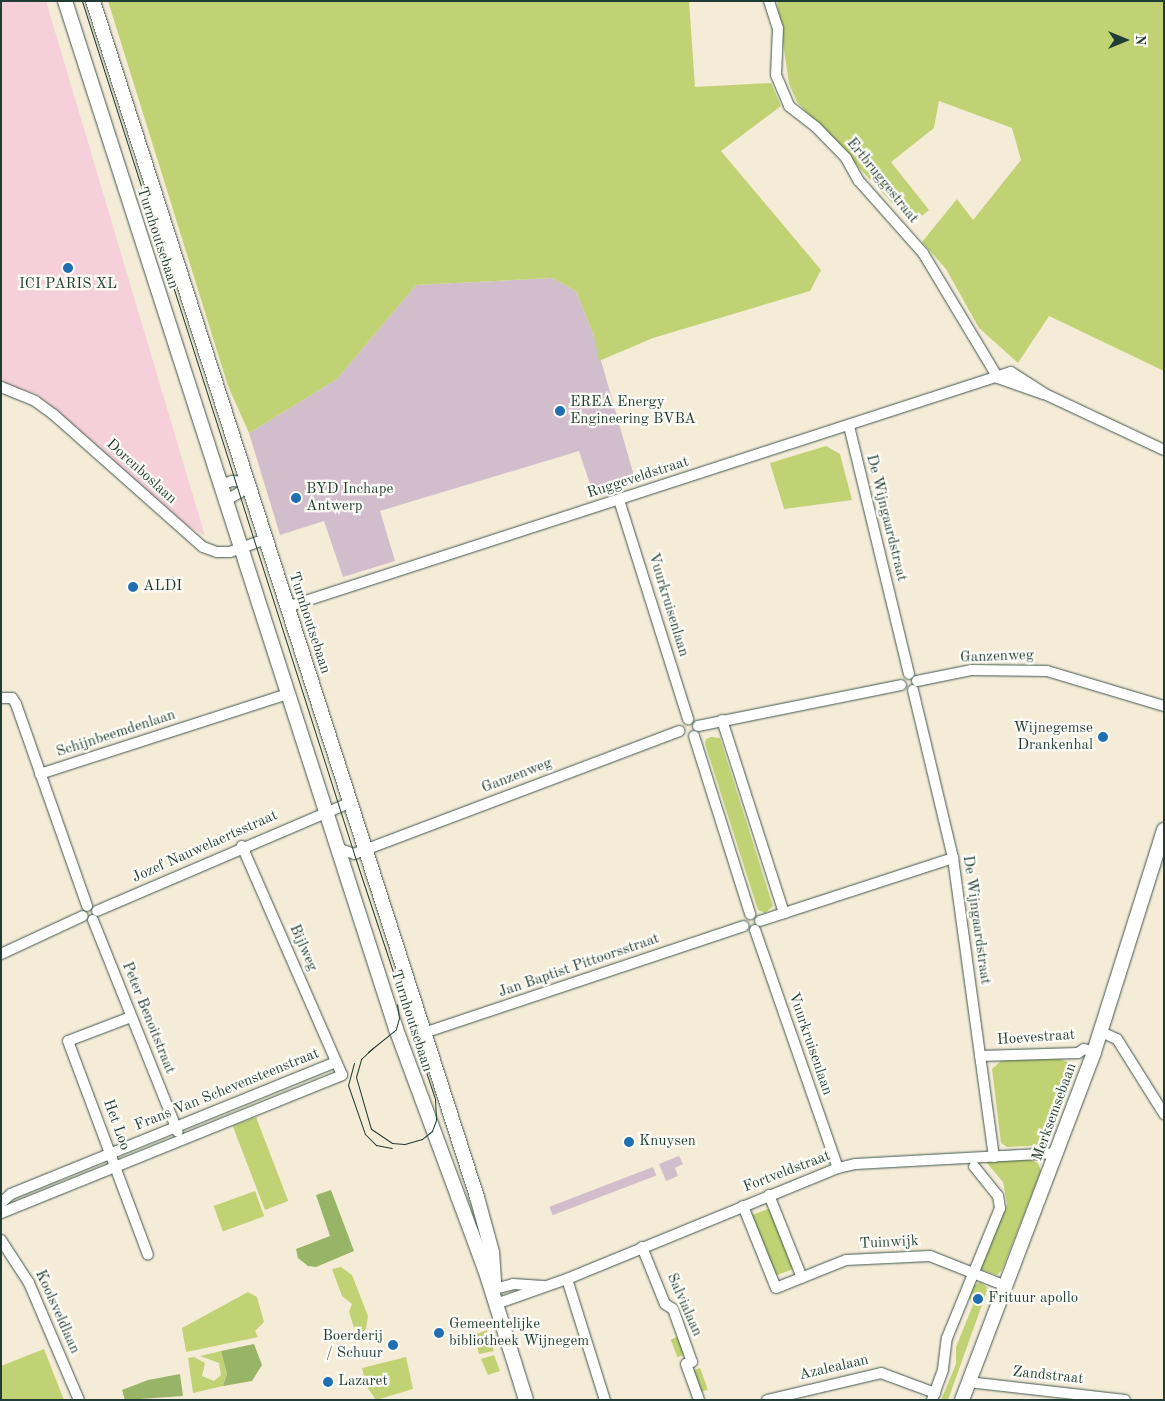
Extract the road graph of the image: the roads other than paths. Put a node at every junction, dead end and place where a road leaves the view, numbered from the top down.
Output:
1 (65, 1) edge
2 (93, 1) edge
3 (769, 1) edge
4 (1001, 377) junction
5 (1, 387) edge
6 (848, 426) junction
7 (1164, 450) edge
8 (248, 482) junction
9 (218, 485) junction
10 (619, 500) junction
11 (224, 501) junction
12 (266, 539) junction
13 (240, 548) junction
14 (288, 607) junction
15 (913, 682) junction
16 (288, 694) junction
17 (1, 698) edge
18 (1164, 706) edge
19 (688, 719) junction
20 (722, 720) junction
21 (680, 731) junction
22 (696, 731) junction
23 (40, 774) junction
24 (349, 803) junction
25 (325, 811) junction
26 (1164, 830) edge
27 (242, 846) junction
28 (337, 848) junction
29 (366, 850) junction
30 (952, 858) junction
31 (90, 913) junction
32 (784, 913) junction
33 (750, 914) junction
34 (744, 926) junction
35 (757, 926) junction
36 (1, 954) edge
37 (131, 1016) junction
38 (1101, 1032) junction
39 (424, 1033) junction
40 (1094, 1052) junction
41 (980, 1056) junction
42 (336, 1062) junction
43 (1164, 1114) edge
44 (176, 1128) junction
45 (182, 1141) junction
46 (112, 1153) junction
47 (1058, 1153) junction
48 (994, 1156) junction
49 (974, 1166) dead end
50 (115, 1168) junction
51 (838, 1168) junction
52 (769, 1195) junction
53 (477, 1197) junction
54 (1, 1203) edge
55 (461, 1203) junction
56 (743, 1206) junction
57 (1, 1213) edge
58 (1, 1240) edge
59 (642, 1247) junction
60 (148, 1255) dead end
61 (972, 1272) junction
62 (802, 1278) junction
63 (567, 1279) junction
64 (543, 1286) junction
65 (1006, 1286) junction
66 (492, 1290) junction
67 (496, 1304) junction
68 (968, 1382) junction
69 (934, 1396) edge
70 (78, 1400) edge
71 (526, 1400) edge
72 (605, 1400) edge
73 (699, 1400) edge
74 (768, 1400) edge
75 (962, 1400) edge
76 (1125, 1400) edge

1 - 9 main road, Turnhoutsebaan
2 - 8 main road, Turnhoutsebaan
3 - 4 street, Ertbruggestraat
4 - 6 street, Ruggeveldstraat
4 - 7 street
5 - 13 street, Dorenboslaan
6 - 10 street, Ruggeveldstraat
6 - 15 street, De Wijngaardstraat
8 - 9 street
8 - 11 street
8 - 12 main road, Turnhoutsebaan
9 - 11 main road, Turnhoutsebaan
10 - 14 street, Ruggeveldstraat
10 - 19 street, Vuurkruisenlaan
11 - 13 main road, Turnhoutsebaan
12 - 13 street, Dorenboslaan
12 - 14 main road, Turnhoutsebaan
13 - 16 main road, Turnhoutsebaan
14 - 24 main road, Turnhoutsebaan
15 - 18 street, Ganzenweg
15 - 20 street
15 - 30 street, De Wijngaardstraat
16 - 23 street, Schijnbeemdenlaan
16 - 25 main road, Turnhoutsebaan
17 - 23 street
19 - 21 street
19 - 22 street
20 - 22 street
20 - 32 street
21 - 22 street
21 - 29 street, Ganzenweg
22 - 33 street
23 - 31 street, Peter Benoitstraat
24 - 25 street
24 - 29 main road, Turnhoutsebaan
25 - 27 street, Jozef Nauwelaertsstraat
25 - 28 main road, Turnhoutsebaan
26 - 38 main road, Merksemsebaan
27 - 31 street, Jozef Nauwelaertsstraat
27 - 42 street, Bijlweg
28 - 29 street
28 - 55 main road, Turnhoutsebaan
29 - 39 main road, Turnhoutsebaan
30 - 32 street
30 - 41 street, De Wijngaardstraat
31 - 36 street, Jozef Nauwelaertsstraat
31 - 37 street, Peter Benoitstraat
32 - 35 street
33 - 34 street
33 - 35 street
34 - 35 street
34 - 39 street, Jan Baptist Pittoorsstraat
35 - 51 street, Vuurkruisenlaan
37 - 44 street, Peter Benoitstraat
37 - 46 street, Het Loo
38 - 40 main road, Merksemsebaan
38 - 43 street
39 - 53 main road, Turnhoutsebaan
40 - 41 street, Hoevestraat
40 - 47 main road, Merksemsebaan
41 - 48 street, De Wijngaardstraat
42 - 44 street, Frans Van Schevensteenstraat
42 - 45 street, Frans Van Schevensteenstraat
44 - 45 street, Peter Benoitstraat
44 - 46 street, Frans Van Schevensteenstraat
45 - 50 street, Frans Van Schevensteenstraat
46 - 50 street, Het Loo
46 - 54 street, Frans Van Schevensteenstraat
47 - 48 street, Fortveldstraat
47 - 65 main road, Merksemsebaan
48 - 51 street, Fortveldstraat
49 - 61 street
50 - 57 street, Frans Van Schevensteenstraat
50 - 60 street, Het Loo
51 - 52 street, Fortveldstraat
52 - 56 street, Fortveldstraat
52 - 62 street
53 - 55 main road
53 - 66 main road, Turnhoutsebaan
55 - 66 main road, Turnhoutsebaan
56 - 59 street, Fortveldstraat
56 - 62 street, Tuinwijk
58 - 70 street, Koolsveldlaan
59 - 63 street, Fortveldstraat
59 - 73 street, Salvialaan
61 - 62 street, Tuinwijk
61 - 65 street, Tuinwijk
61 - 69 street
63 - 64 street, Fortveldstraat
63 - 72 street
64 - 66 street, Fortveldstraat
64 - 67 street, Fortveldstraat
65 - 68 main road, Merksemsebaan
66 - 67 main road, Turnhoutsebaan
67 - 71 main road, Turnhoutsebaan
68 - 75 main road, Merksemsebaan
68 - 76 street, Zandstraat
69 - 74 street, Azalealaan

